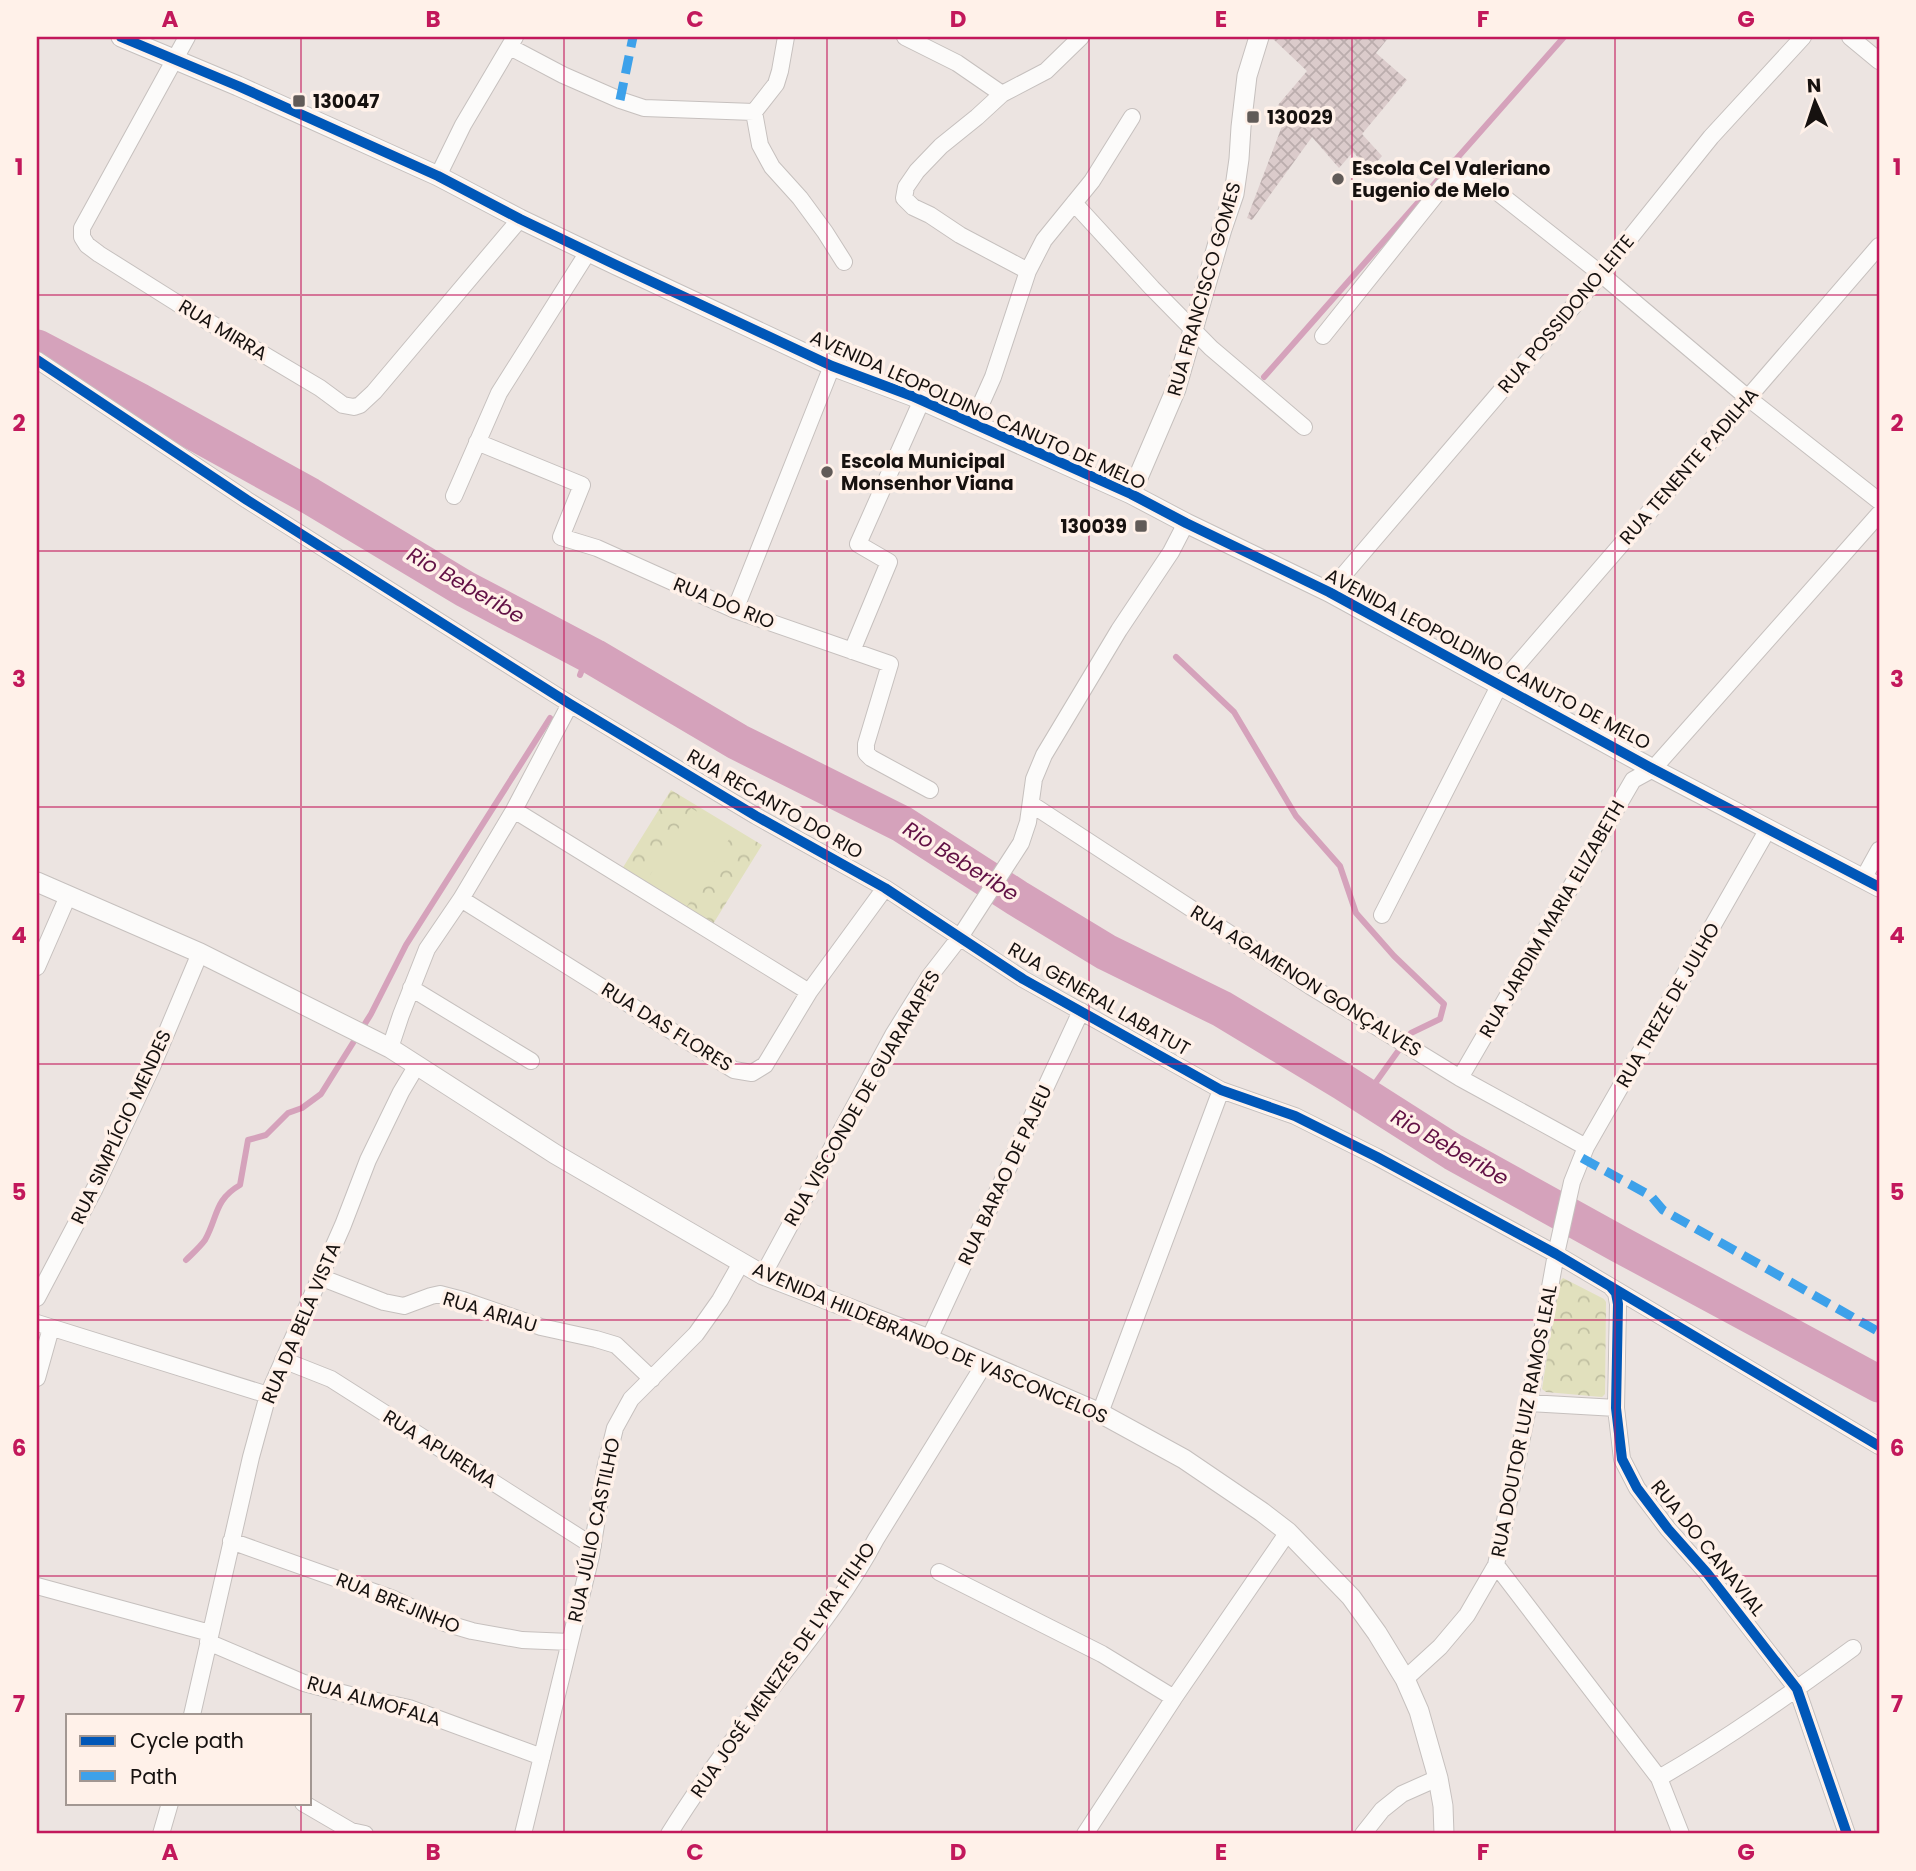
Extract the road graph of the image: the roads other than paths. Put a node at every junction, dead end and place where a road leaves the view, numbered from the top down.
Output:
1 (121, 37) edge
2 (187, 37) edge
3 (786, 37) edge
4 (905, 37) edge
5 (1081, 37) edge
6 (1259, 37) edge
7 (1803, 37) edge
8 (1850, 37) edge
9 (512, 42) edge
10 (176, 59) junction
11 (1879, 61) edge
12 (1002, 94) junction
13 (754, 112) junction
14 (1132, 117) dead end
15 (438, 176) junction
16 (1074, 203) junction
17 (520, 219) junction
18 (1879, 246) edge
19 (588, 251) junction
20 (844, 262) dead end
21 (1028, 271) junction
22 (1601, 274) junction
23 (1194, 330) junction
24 (1323, 335) dead end
25 (37, 360) edge
26 (832, 366) junction
27 (1748, 398) junction
28 (922, 401) junction
29 (972, 424) junction
30 (1304, 427) dead end
31 (477, 442) junction
32 (1131, 494) junction
33 (454, 496) dead end
34 (1879, 501) edge
35 (1879, 514) edge
36 (1185, 523) junction
37 (1329, 592) junction
38 (735, 610) junction
39 (852, 650) junction
40 (1499, 686) junction
41 (570, 704) junction
42 (1653, 769) junction
43 (930, 790) dead end
44 (1031, 804) junction
45 (514, 810) junction
46 (1768, 830) junction
47 (1879, 850) edge
48 (37, 882) edge
49 (1871, 883) edge
50 (885, 888) junction
51 (68, 896) junction
52 (461, 899) junction
53 (1382, 915) dead end
54 (960, 937) junction
55 (200, 953) junction
56 (37, 967) edge
57 (411, 988) junction
58 (809, 992) junction
59 (1081, 1012) junction
60 (390, 1048) junction
61 (531, 1061) dead end
62 (417, 1065) junction
63 (1460, 1078) junction
64 (1221, 1090) junction
65 (1586, 1147) junction
66 (1565, 1214) joint
67 (1556, 1254) junction
68 (741, 1263) junction
69 (764, 1275) junction
70 (320, 1277) junction
71 (1610, 1286) junction
72 (37, 1297) edge
73 (44, 1325) edge
74 (929, 1339) junction
75 (283, 1360) junction
76 (985, 1363) junction
77 (37, 1378) edge
78 (652, 1379) junction
79 (268, 1395) junction
80 (1529, 1403) junction
81 (1616, 1408) junction
82 (1100, 1413) junction
83 (1879, 1446) edge
84 (1287, 1532) junction
85 (231, 1541) junction
86 (593, 1546) junction
87 (1496, 1565) junction
88 (939, 1572) dead end
89 (37, 1586) edge
90 (209, 1638) junction
91 (570, 1643) junction
92 (1853, 1648) dead end
93 (1405, 1679) junction
94 (1797, 1689) junction
95 (1174, 1698) junction
96 (192, 1714) edge
97 (542, 1757) junction
98 (1438, 1778) junction
99 (1660, 1778) junction
100 (170, 1804) edge
101 (305, 1804) edge
102 (161, 1834) edge
103 (365, 1834) edge
104 (523, 1834) edge
105 (669, 1834) edge
106 (1085, 1834) edge
107 (1363, 1834) edge
108 (1444, 1834) edge
109 (1681, 1834) edge
110 (1847, 1834) edge

1 - 10 street, AVENIDA LEOPOLDINO CANUTO DE MELO
2 - 10 street
3 - 13 street
4 - 12 street
5 - 12 street
6 - 23 street, RUA FRANCISCO GOMES
7 - 22 street, RUA POSSIDONO LEITE
8 - 11 street
9 - 13 street
9 - 15 street
10 - 15 street, AVENIDA LEOPOLDINO CANUTO DE MELO
10 - 17 street, RUA MIRRA
12 - 21 street
13 - 20 street
14 - 16 street
15 - 17 street, AVENIDA LEOPOLDINO CANUTO DE MELO
16 - 21 street
16 - 23 street
17 - 19 street, AVENIDA LEOPOLDINO CANUTO DE MELO
18 - 27 street, RUA TENENTE PADILHA
19 - 26 street, AVENIDA LEOPOLDINO CANUTO DE MELO
19 - 31 street
21 - 29 street
22 - 24 street
22 - 27 street
22 - 37 street, RUA POSSIDONO LEITE
23 - 30 street
23 - 32 street, RUA FRANCISCO GOMES
25 - 41 street, RUA RECANTO DO RIO
26 - 28 street, AVENIDA LEOPOLDINO CANUTO DE MELO
26 - 38 street
27 - 34 street
27 - 40 street, RUA TENENTE PADILHA
28 - 29 street, AVENIDA LEOPOLDINO CANUTO DE MELO
28 - 39 street
29 - 32 street, AVENIDA LEOPOLDINO CANUTO DE MELO
31 - 33 street
31 - 38 street, RUA DO RIO
32 - 36 street, AVENIDA LEOPOLDINO CANUTO DE MELO
35 - 42 street, RUA JARDIM MARIA ELIZABETH
36 - 37 street, AVENIDA LEOPOLDINO CANUTO DE MELO
36 - 44 street, RUA VISCONDE DE GUARARAPES
37 - 40 street, AVENIDA LEOPOLDINO CANUTO DE MELO
38 - 39 street, RUA DO RIO
39 - 43 street, RUA DO RIO
40 - 42 street, AVENIDA LEOPOLDINO CANUTO DE MELO
40 - 53 street, RUA TENENTE PADILHA
41 - 45 street
41 - 50 street, RUA RECANTO DO RIO
42 - 46 street, AVENIDA LEOPOLDINO CANUTO DE MELO
42 - 63 street, RUA JARDIM MARIA ELIZABETH
44 - 54 street, RUA VISCONDE DE GUARARAPES
44 - 63 street, RUA AGAMENON GONÇALVES
45 - 52 street
45 - 58 street
46 - 49 street, AVENIDA LEOPOLDINO CANUTO DE MELO
46 - 65 street, RUA TREZE DE JULHO
47 - 49 street
48 - 51 street, AVENIDA HILDEBRANDO DE VASCONCELOS
50 - 54 street, RUA RECANTO DO RIO
50 - 58 street, RUA DAS FLORES
51 - 55 street, AVENIDA HILDEBRANDO DE VASCONCELOS
51 - 56 street
52 - 57 street
52 - 58 street, RUA DAS FLORES
54 - 59 street, RUA GENERAL LABATUT
54 - 69 street, RUA VISCONDE DE GUARARAPES
55 - 60 street, AVENIDA HILDEBRANDO DE VASCONCELOS
55 - 72 street, RUA SIMPLÍCIO MENDES
57 - 60 street
57 - 61 street
59 - 64 street, RUA GENERAL LABATUT
59 - 74 street, RUA BARAO DE PAJEU
60 - 62 street, AVENIDA HILDEBRANDO DE VASCONCELOS
62 - 68 street, AVENIDA HILDEBRANDO DE VASCONCELOS
62 - 70 street, RUA DA BELA VISTA
63 - 65 street, RUA AGAMENON GONÇALVES
64 - 67 street, RUA GENERAL LABATUT
64 - 82 street
65 - 66 street, RUA TREZE DE JULHO
66 - 67 street, RUA DOUTOR LUIZ RAMOS LEAL
67 - 71 street
67 - 80 street, RUA DOUTOR LUIZ RAMOS LEAL
68 - 69 street, AVENIDA HILDEBRANDO DE VASCONCELOS
68 - 78 street, RUA JÚLIO CASTILHO
69 - 74 street, AVENIDA HILDEBRANDO DE VASCONCELOS
70 - 75 street, RUA DA BELA VISTA
70 - 78 street, RUA ARIAU
71 - 81 street, RUA DO CANAVIAL
71 - 83 street
73 - 77 street
73 - 79 street
74 - 76 street, AVENIDA HILDEBRANDO DE VASCONCELOS
75 - 79 street, RUA DA BELA VISTA
75 - 86 street, RUA APUREMA
76 - 82 street, AVENIDA HILDEBRANDO DE VASCONCELOS
76 - 105 street, RUA JOSÉ MENEZES DE LYRA FILHO
78 - 86 street, RUA JÚLIO CASTILHO
79 - 85 street, RUA DA BELA VISTA
80 - 81 street
80 - 87 street, RUA DOUTOR LUIZ RAMOS LEAL
81 - 94 street, RUA DO CANAVIAL
82 - 84 street, AVENIDA HILDEBRANDO DE VASCONCELOS
84 - 93 street, AVENIDA HILDEBRANDO DE VASCONCELOS
84 - 95 street
85 - 90 street, RUA DA BELA VISTA
85 - 91 street, RUA BREJINHO
86 - 91 street, RUA JÚLIO CASTILHO
87 - 93 street, RUA DOUTOR LUIZ RAMOS LEAL
87 - 99 street
88 - 95 street
89 - 90 street, RUA ALMOFALA
90 - 96 street, RUA DA BELA VISTA
90 - 97 street, RUA ALMOFALA
91 - 97 street, RUA JÚLIO CASTILHO
92 - 94 street
93 - 98 street, AVENIDA HILDEBRANDO DE VASCONCELOS
94 - 99 street
94 - 110 street, RUA DO CANAVIAL
95 - 106 street
97 - 104 street, RUA JÚLIO CASTILHO
98 - 107 street
98 - 108 street, AVENIDA HILDEBRANDO DE VASCONCELOS
99 - 109 street
100 - 102 street
101 - 103 street

